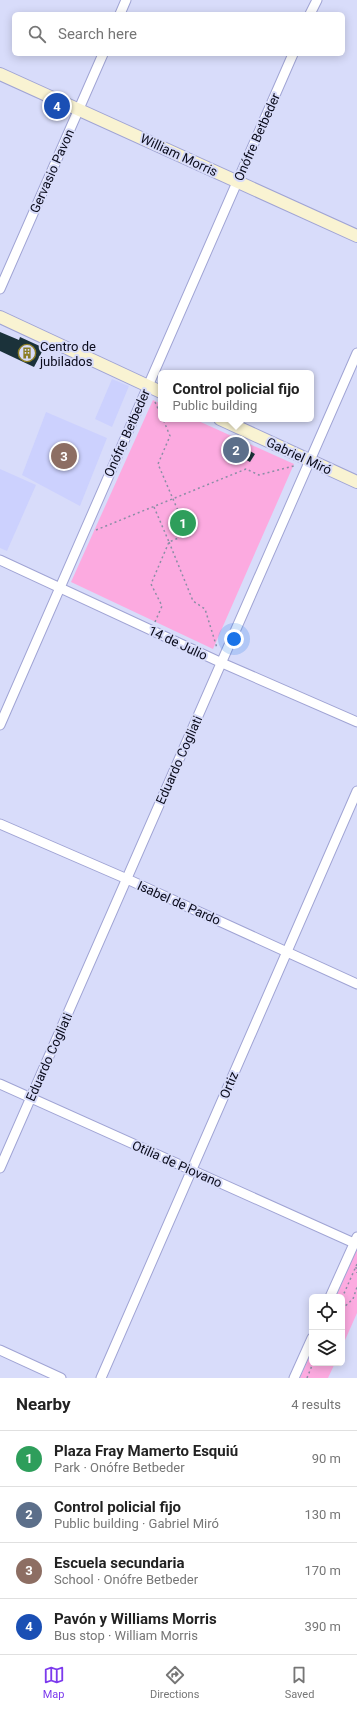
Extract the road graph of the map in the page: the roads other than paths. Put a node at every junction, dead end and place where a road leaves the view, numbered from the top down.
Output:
1 (126, 0) edge
2 (317, 0) edge
3 (121, 12) edge
4 (311, 12) edge
5 (102, 56) edge
6 (292, 56) edge
7 (0, 74) edge
8 (79, 109) junction
9 (237, 182) junction
10 (357, 236) edge
11 (0, 289) edge
12 (0, 317) edge
13 (357, 353) edge
14 (148, 386) junction
15 (158, 391) edge
16 (226, 422) edge
17 (311, 461) junction
18 (357, 482) edge
19 (0, 560) edge
20 (60, 588) junction
21 (222, 663) junction
22 (357, 722) edge
23 (0, 725) edge
24 (357, 791) edge
25 (0, 824) edge
26 (127, 879) junction
27 (286, 951) junction
28 (357, 984) edge
29 (0, 1084) edge
30 (31, 1098) junction
31 (0, 1168) edge
32 (192, 1170) junction
33 (356, 1240) edge
34 (331, 1294) edge
35 (309, 1345) edge
36 (0, 1350) edge
37 (61, 1378) edge
38 (101, 1378) edge
39 (294, 1378) edge

1 - 3 street
2 - 4 street
5 - 8 street, Gervasio Pavon
6 - 9 street, Onófre Betbeder
7 - 8 street, William Morris
8 - 9 street, William Morris
8 - 11 street, Gervasio Pavon
9 - 10 street, William Morris
9 - 14 street, Onófre Betbeder
12 - 14 street
13 - 17 street, Eduardo Cogliati
14 - 15 street
14 - 20 street, Onófre Betbeder
16 - 17 street, Gabriel Miró
17 - 18 street, Gabriel Miró
17 - 21 street, Eduardo Cogliati
19 - 20 street, 14 de Julio
20 - 21 street, 14 de Julio
20 - 23 street, Onófre Betbeder
21 - 22 street, 14 de Julio
21 - 26 street, Eduardo Cogliati
24 - 27 street, Ortiz
25 - 26 street, Isabel de Pardo
26 - 27 street, Isabel de Pardo
26 - 30 street, Eduardo Cogliati
27 - 28 street, Isabel de Pardo
27 - 32 street, Ortiz
29 - 30 street, Otilia de Piovano
30 - 31 street, Eduardo Cogliati
30 - 32 street, Otilia de Piovano
32 - 33 street, Otilia de Piovano
32 - 38 street, Ortiz
33 - 34 street
35 - 39 street
36 - 37 street

